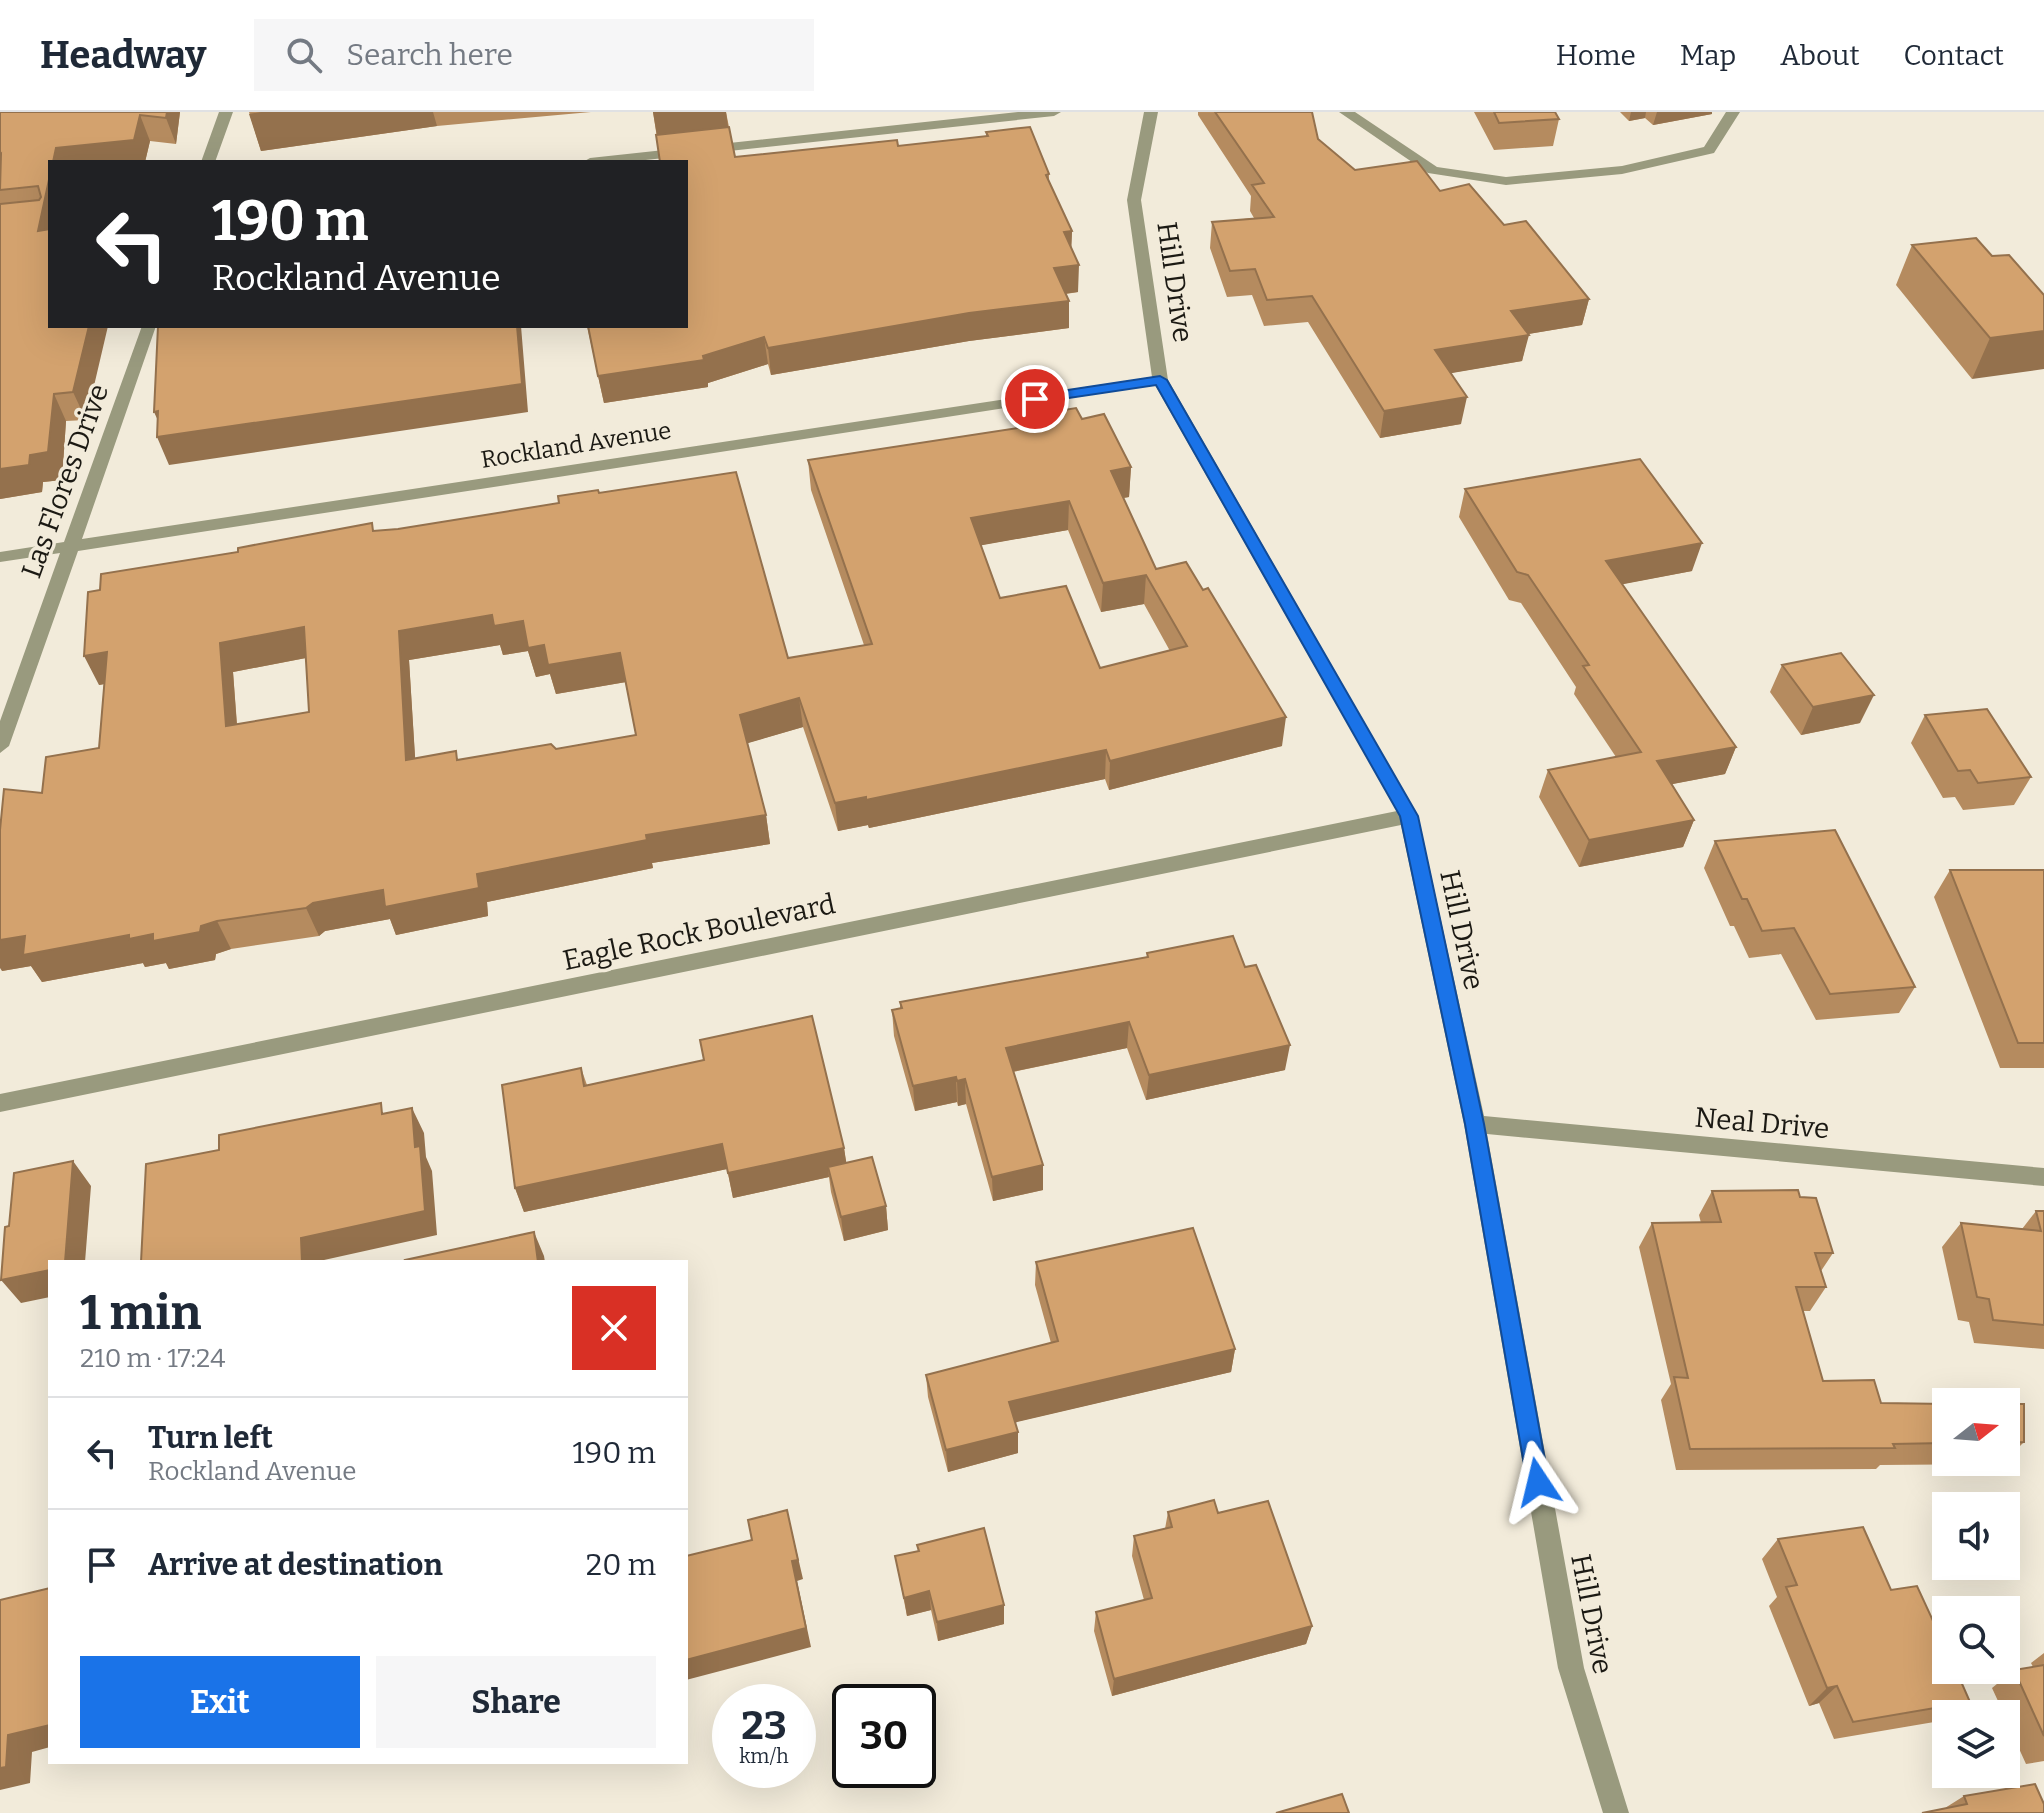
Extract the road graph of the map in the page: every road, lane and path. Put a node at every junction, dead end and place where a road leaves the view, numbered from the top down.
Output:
1 (226, 112) edge
2 (1054, 112) edge
3 (1151, 112) edge
4 (1346, 112) edge
5 (1733, 112) edge
6 (209, 160) edge
7 (609, 160) edge
8 (148, 328) edge
9 (1160, 380) junction
10 (68, 546) junction
11 (0, 557) edge
12 (0, 746) edge
13 (1409, 816) junction
14 (0, 1103) edge
15 (1475, 1124) junction
16 (2044, 1177) edge
17 (1616, 1813) edge

1 - 6 street
2 - 7 street
3 - 9 street, Hill Drive
4 - 5 street
8 - 10 street, Las Flores Drive
9 - 10 street, Rockland Avenue
9 - 13 street, Hill Drive
10 - 11 street, Rockland Avenue
10 - 12 street, Las Flores Drive
13 - 14 street, Eagle Rock Boulevard
13 - 15 street, Hill Drive
15 - 16 street, Neal Drive
15 - 17 street, Hill Drive

